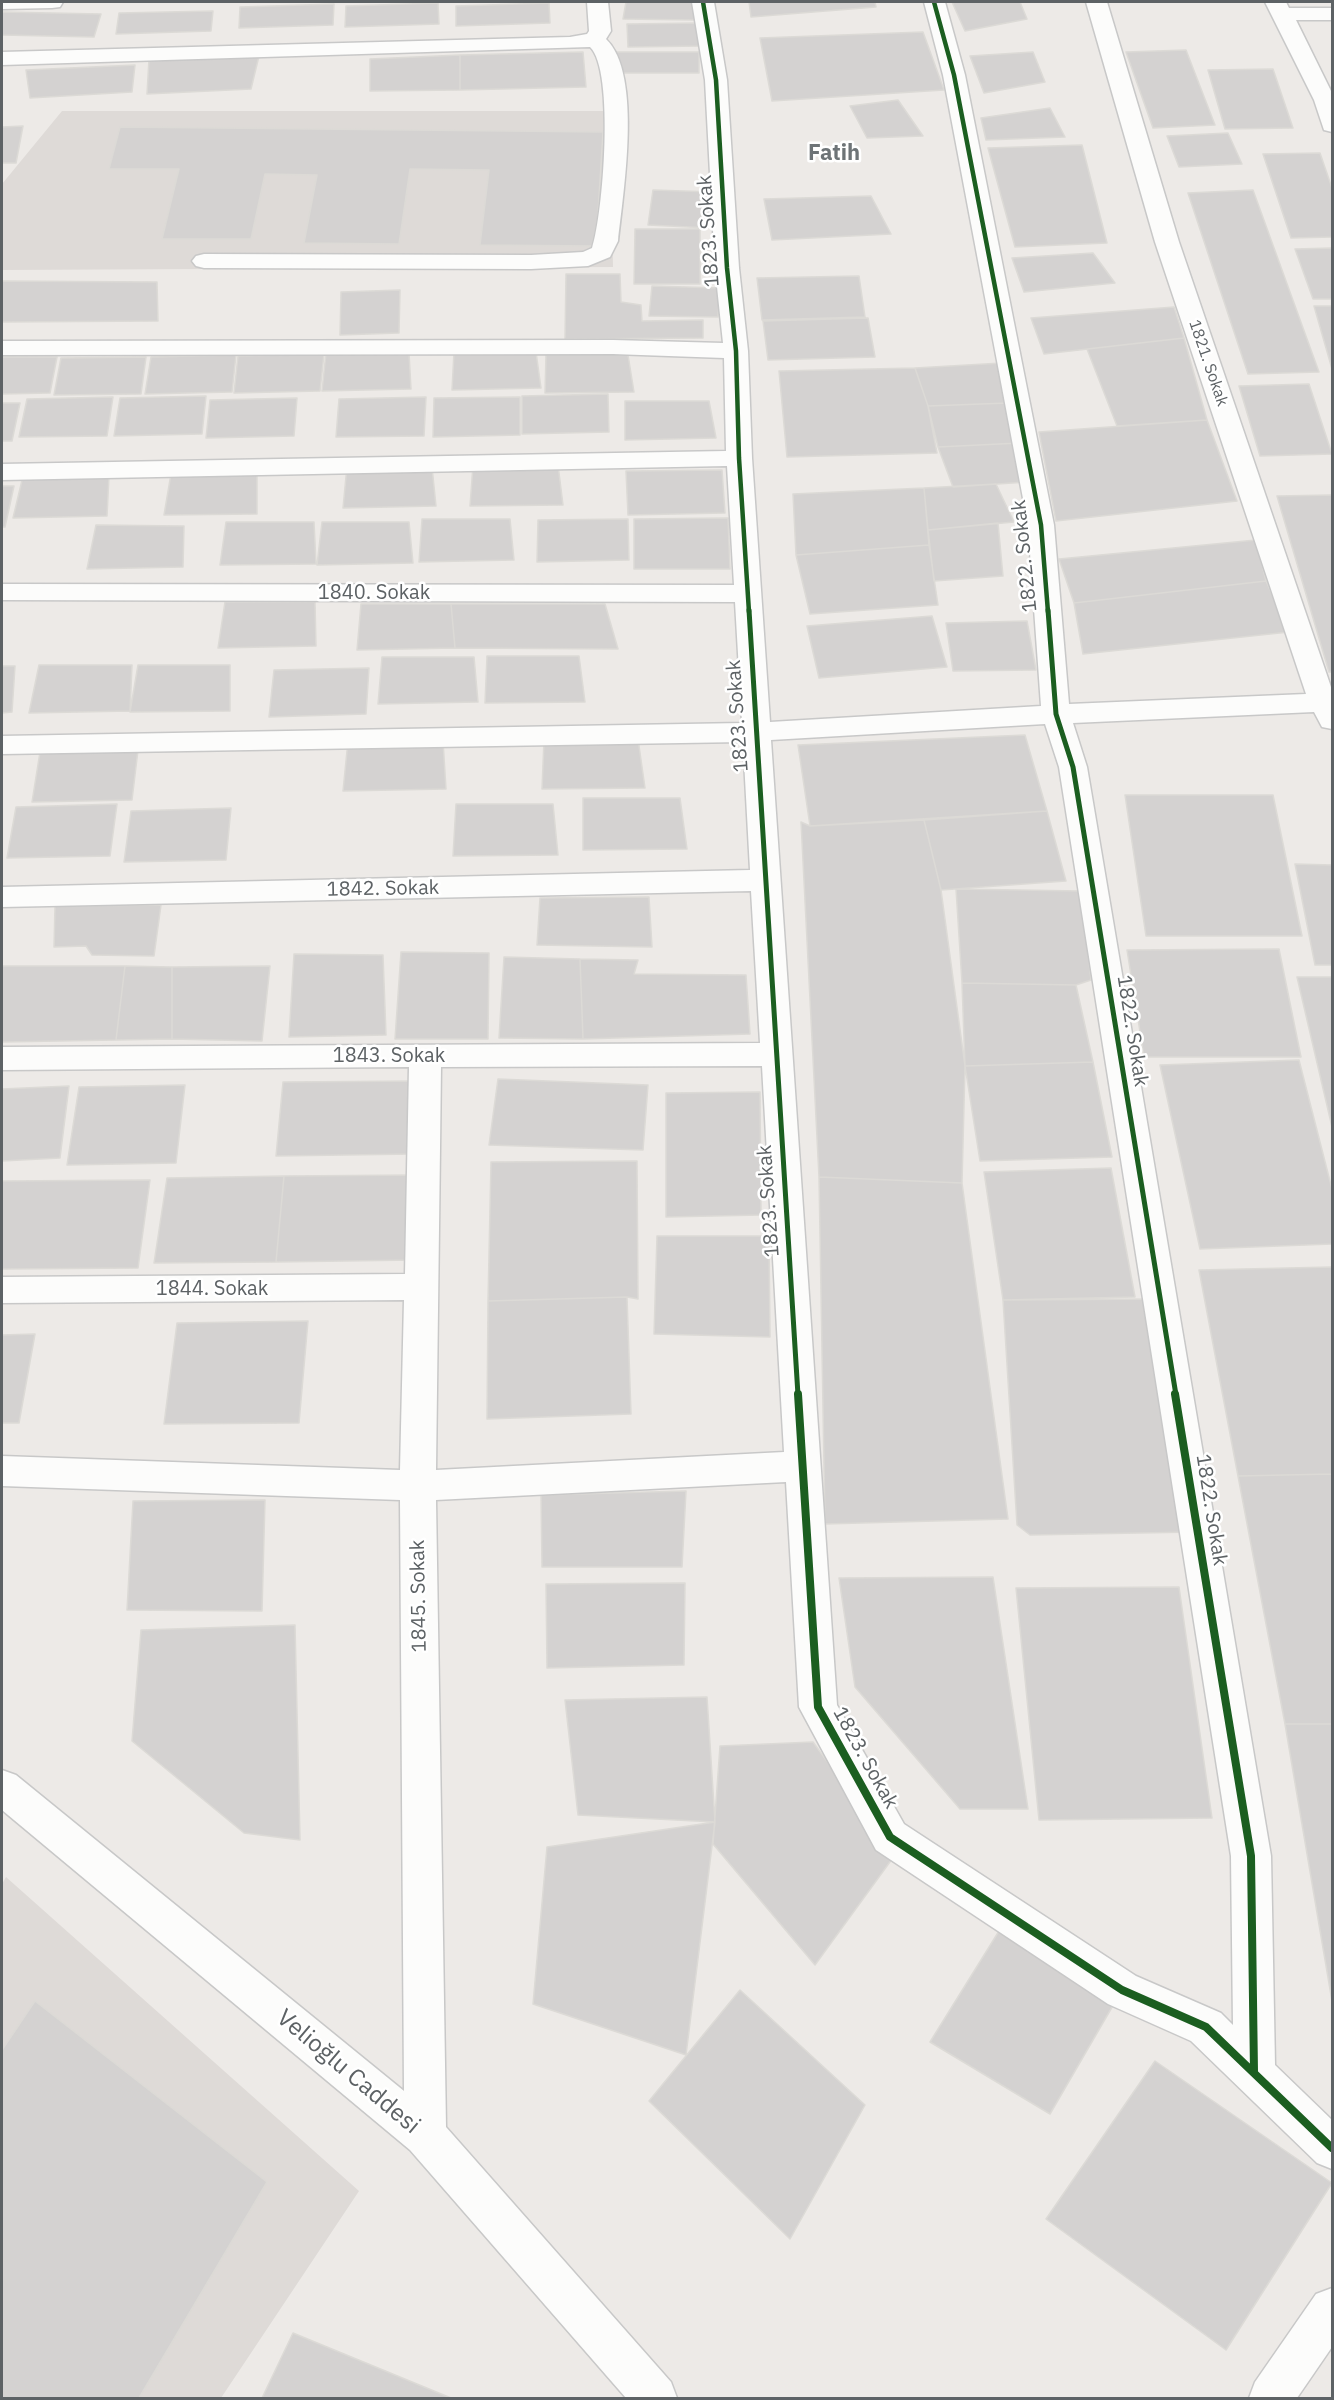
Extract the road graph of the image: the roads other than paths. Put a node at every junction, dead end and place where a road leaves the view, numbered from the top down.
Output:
1 (52, 2) edge
2 (597, 2) edge
3 (704, 2) edge
4 (934, 2) edge
5 (1096, 2) edge
6 (2, 3) edge
7 (1279, 8) edge
8 (1332, 14) edge
9 (595, 40) junction
10 (2, 58) edge
11 (1332, 125) edge
12 (204, 261) dead end
13 (2, 348) edge
14 (736, 351) junction
15 (739, 458) junction
16 (2, 472) edge
17 (2, 592) edge
18 (747, 594) junction
19 (1329, 708) edge
20 (1056, 714) junction
21 (756, 732) junction
22 (2, 745) edge
23 (765, 880) junction
24 (2, 897) edge
25 (776, 1054) junction
26 (425, 1056) junction
27 (2, 1058) edge
28 (422, 1287) junction
29 (2, 1290) edge
30 (802, 1466) junction
31 (2, 1472) edge
32 (418, 1486) junction
33 (2, 1787) edge
34 (1254, 2072) junction
35 (425, 2136) junction
36 (1332, 2148) edge
37 (1332, 2310) edge
38 (656, 2398) edge
39 (1271, 2398) edge

1 - 6 street
2 - 9 street
3 - 14 street, 1823. Sokak
4 - 20 street, 1822. Sokak
5 - 19 street, 1821. Sokak
7 - 8 street
7 - 11 street
9 - 10 street
9 - 12 street
13 - 14 street
14 - 15 street, 1823. Sokak
15 - 16 street
15 - 18 street, 1823. Sokak
17 - 18 street, 1840. Sokak
18 - 21 street, 1823. Sokak
19 - 20 street
20 - 21 street
20 - 34 street, 1822. Sokak
21 - 22 street
21 - 23 street, 1823. Sokak
23 - 24 street, 1842. Sokak
23 - 25 street, 1823. Sokak
25 - 26 street, 1843. Sokak
25 - 30 street, 1823. Sokak
26 - 27 street, 1843. Sokak
26 - 28 street, 1845. Sokak
28 - 29 street, 1844. Sokak
28 - 32 street, 1845. Sokak
30 - 32 street
30 - 34 street, 1823. Sokak
31 - 32 street
32 - 35 street, 1845. Sokak
33 - 35 street, Velioğlu Caddesi
34 - 36 street, 1823. Sokak
35 - 38 street, Velioğlu Caddesi
37 - 39 street

